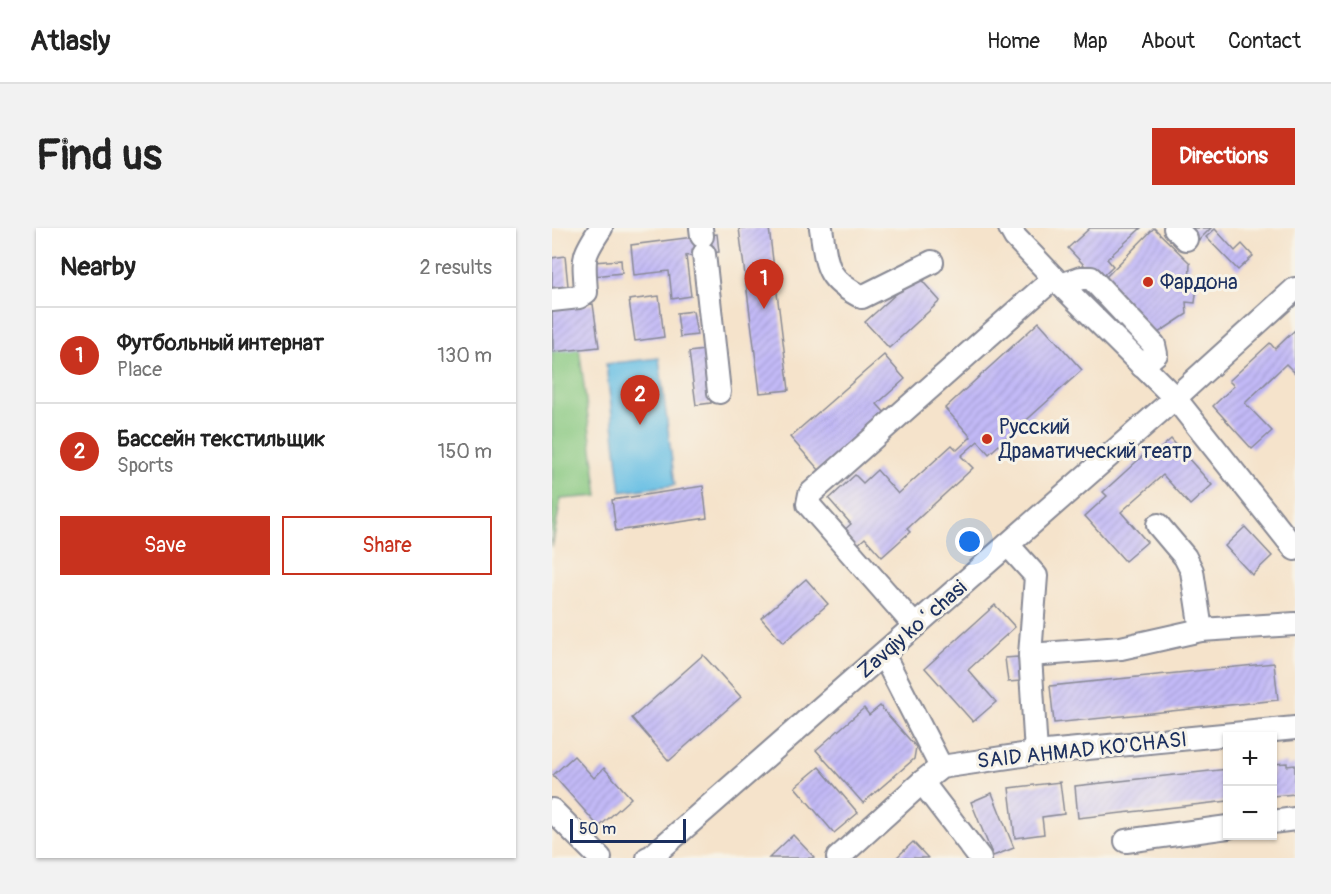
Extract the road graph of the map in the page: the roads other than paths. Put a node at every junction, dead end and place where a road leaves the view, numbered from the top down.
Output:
1 (601, 228) edge
2 (821, 228) edge
3 (1020, 231) edge
4 (702, 239) edge
5 (932, 262) dead end
6 (1058, 281) junction
7 (1295, 289) edge
8 (552, 300) edge
9 (719, 392) dead end
10 (1175, 399) junction
11 (1158, 525) dead end
12 (1008, 544) junction
13 (1295, 549) edge
14 (1295, 624) edge
15 (915, 626) junction
16 (1202, 630) junction
17 (883, 654) junction
18 (1030, 655) junction
19 (1295, 728) edge
20 (1036, 753) junction
21 (941, 767) junction
22 (922, 782) junction
23 (552, 810) edge
24 (1295, 819) edge
25 (1277, 821) edge
26 (1223, 828) edge
27 (1126, 840) dead end
28 (600, 858) edge
29 (650, 858) edge
30 (838, 858) edge
31 (980, 858) edge

1 - 8 street
2 - 5 street
3 - 6 street
4 - 9 street
6 - 10 street
6 - 15 street
7 - 10 street, Zavqiy koʻchasi
10 - 12 street, Zavqiy koʻchasi
10 - 13 street
11 - 16 street
12 - 15 street, Zavqiy koʻchasi
12 - 18 street
14 - 16 street
15 - 17 street, Zavqiy koʻchasi
16 - 18 street
17 - 21 street
17 - 29 street, Zavqiy koʻchasi
18 - 20 street
19 - 20 street, SAID AHMAD KO'CHASI
20 - 21 street, SAID AHMAD KO'CHASI
21 - 22 street
22 - 30 street
22 - 31 street
23 - 28 street
24 - 25 street
26 - 27 street

